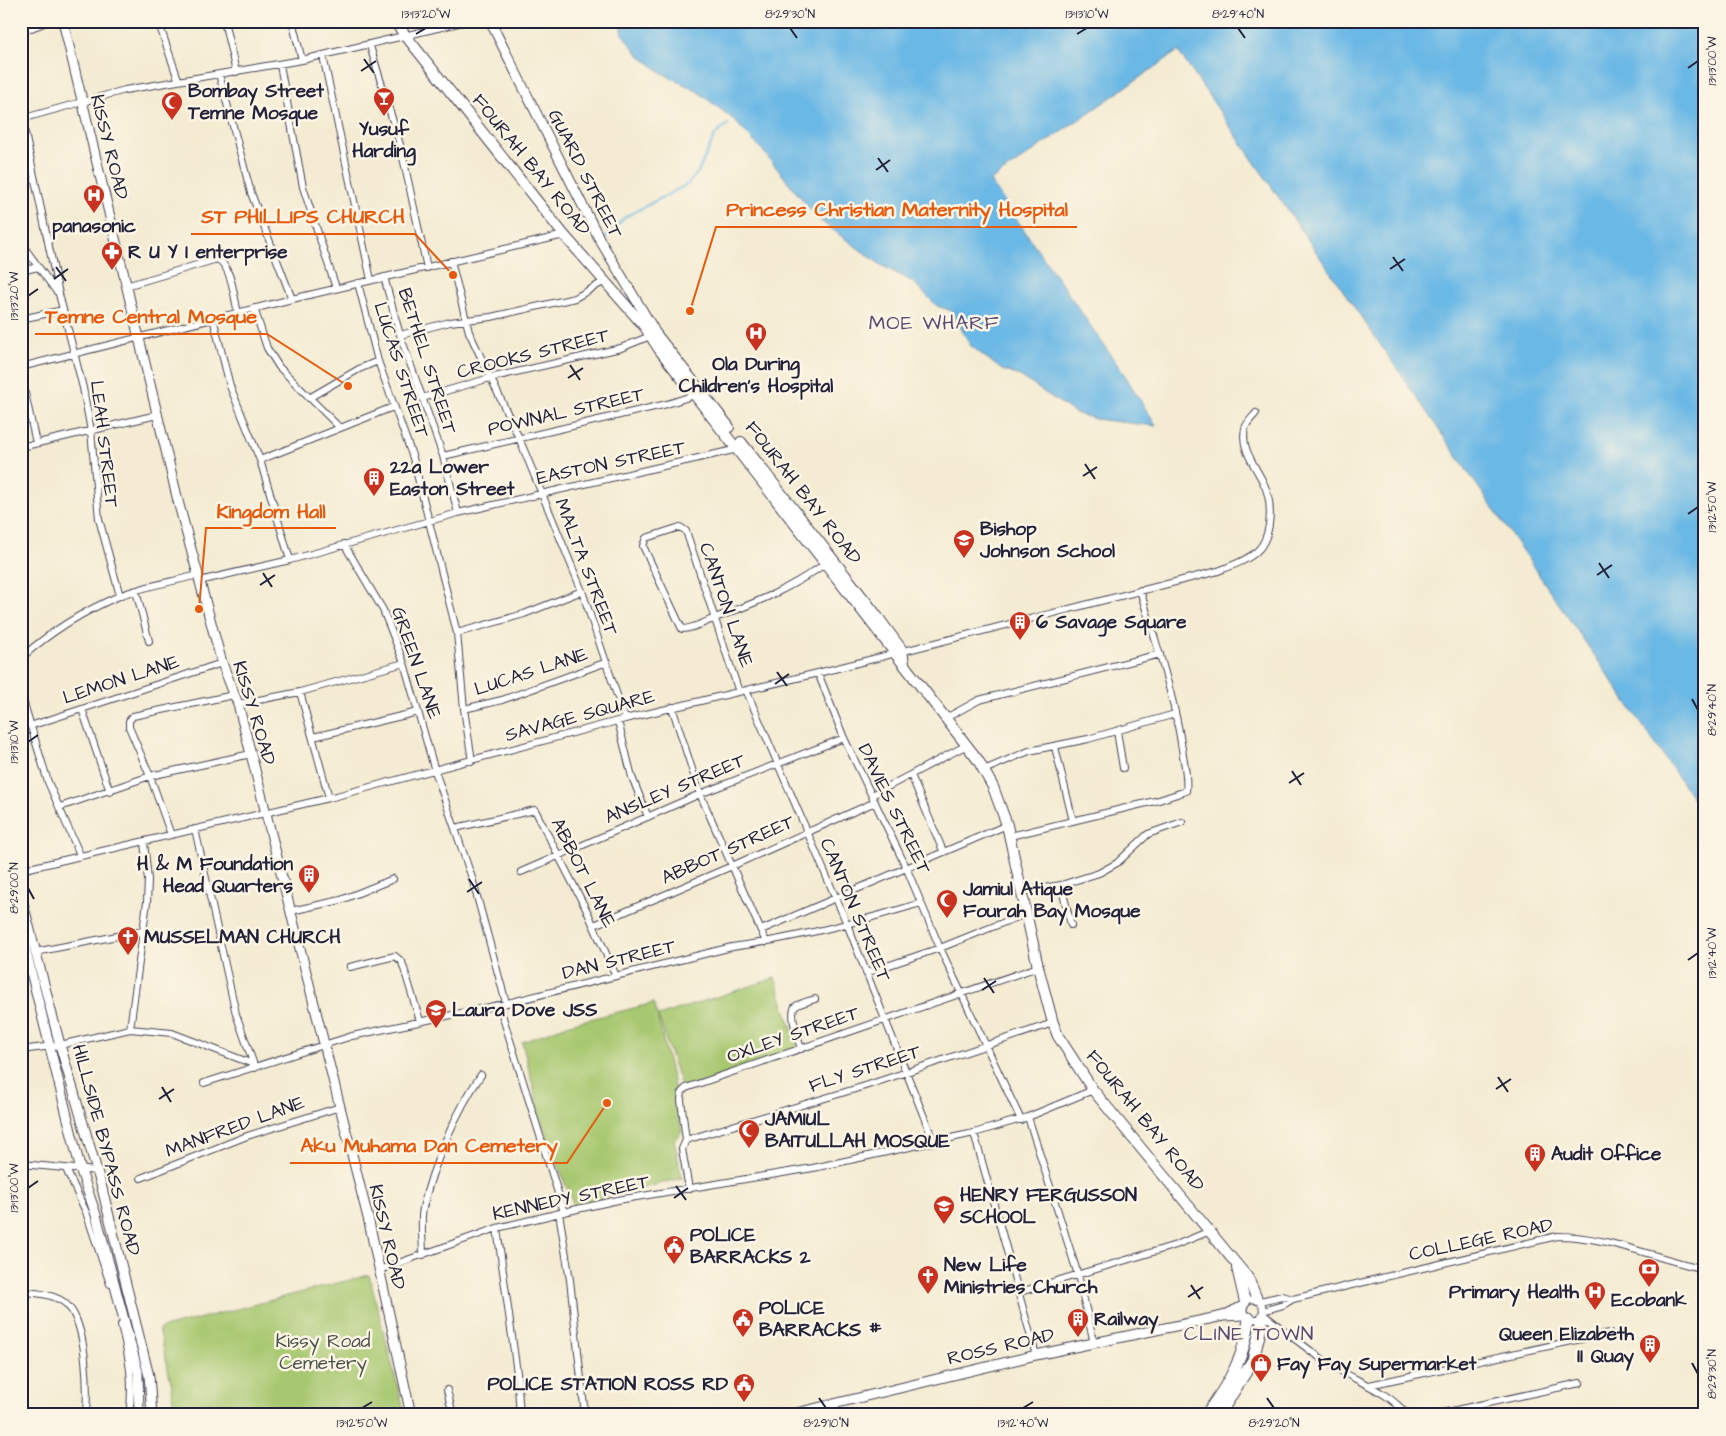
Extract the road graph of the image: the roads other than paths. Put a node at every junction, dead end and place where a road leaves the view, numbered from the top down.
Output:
1 (49, 21) edge
2 (63, 21) edge
3 (158, 21) edge
4 (224, 21) edge
5 (292, 21) edge
6 (394, 21) edge
7 (467, 21) edge
8 (490, 21) edge
9 (21, 32) edge
10 (406, 36) junction
11 (370, 46) junction
12 (323, 56) junction
13 (302, 60) junction
14 (280, 65) junction
15 (236, 72) junction
16 (219, 74) junction
17 (178, 80) junction
18 (82, 102) junction
19 (21, 119) edge
20 (564, 235) junction
21 (21, 243) edge
22 (451, 262) junction
23 (38, 267) junction
24 (427, 268) junction
25 (21, 271) edge
26 (384, 277) junction
27 (371, 280) junction
28 (604, 281) junction
29 (358, 283) junction
30 (126, 286) junction
31 (336, 288) junction
32 (58, 294) junction
33 (292, 299) junction
34 (254, 308) junction
35 (63, 310) junction
36 (238, 313) junction
37 (21, 318) edge
38 (213, 318) junction
39 (465, 320) junction
40 (650, 332) junction
41 (400, 335) junction
42 (139, 337) junction
43 (75, 354) junction
44 (378, 361) junction
45 (21, 367) edge
46 (21, 375) edge
47 (490, 378) junction
48 (695, 395) junction
49 (309, 398) junction
50 (422, 398) junction
51 (393, 407) junction
52 (1256, 413) dead end
53 (157, 415) junction
54 (340, 428) junction
55 (91, 431) junction
56 (519, 438) junction
57 (36, 443) junction
58 (21, 447) edge
59 (738, 449) junction
60 (443, 456) junction
61 (260, 460) junction
62 (542, 494) junction
63 (458, 513) junction
64 (430, 520) junction
65 (811, 539) junction
66 (344, 544) junction
67 (290, 560) junction
68 (826, 563) junction
69 (199, 578) junction
70 (1140, 590) junction
71 (136, 591) junction
72 (582, 591) junction
73 (120, 596) junction
74 (871, 614) junction
75 (713, 619) junction
76 (457, 633) junction
77 (149, 641) dead end
78 (898, 652) junction
79 (1160, 654) junction
80 (21, 658) edge
81 (607, 662) junction
82 (222, 663) junction
83 (404, 663) junction
84 (818, 673) junction
85 (742, 691) junction
86 (300, 692) junction
87 (21, 694) edge
88 (236, 700) junction
89 (672, 707) junction
90 (82, 709) junction
91 (464, 709) junction
92 (418, 712) junction
93 (1175, 714) junction
94 (946, 718) junction
95 (625, 719) junction
96 (618, 721) junction
97 (30, 726) junction
98 (1117, 731) junction
99 (313, 736) junction
100 (844, 738) junction
101 (966, 745) junction
102 (1055, 747) junction
103 (251, 754) junction
104 (472, 761) junction
105 (776, 763) junction
106 (1123, 768) dead end
107 (984, 770) junction
108 (435, 771) junction
109 (911, 775) junction
110 (150, 776) junction
111 (110, 792) junction
112 (700, 794) junction
113 (872, 795) junction
114 (330, 798) junction
115 (875, 802) junction
116 (60, 807) junction
117 (266, 813) junction
118 (648, 817) junction
119 (1073, 822) junction
120 (1182, 822) dead end
121 (1007, 825) junction
122 (195, 828) junction
123 (455, 828) junction
124 (806, 832) junction
125 (171, 835) junction
126 (1010, 836) junction
127 (144, 842) junction
128 (21, 850) edge
129 (943, 851) junction
130 (80, 855) junction
131 (559, 856) junction
132 (732, 866) junction
133 (906, 868) junction
134 (24, 869) edge
135 (521, 872) dead end
136 (393, 879) dead end
137 (1061, 885) junction
138 (1022, 892) junction
139 (21, 896) edge
140 (835, 900) junction
141 (921, 903) junction
142 (291, 911) junction
143 (1027, 913) junction
144 (846, 924) junction
145 (1071, 924) dead end
146 (594, 925) junction
147 (143, 930) junction
148 (761, 930) junction
149 (22, 935) edge
150 (766, 942) junction
151 (940, 948) junction
152 (35, 952) junction
153 (350, 967) dead end
154 (1038, 967) junction
155 (866, 973) junction
156 (616, 976) junction
157 (962, 993) junction
158 (815, 999) dead end
159 (503, 1004) junction
160 (885, 1019) junction
161 (420, 1021) junction
162 (1053, 1023) junction
163 (130, 1028) junction
164 (60, 1045) junction
165 (986, 1046) junction
166 (49, 1047) junction
167 (325, 1047) junction
168 (801, 1049) junction
169 (21, 1050) edge
170 (254, 1066) junction
171 (906, 1072) junction
172 (481, 1075) dead end
173 (204, 1083) dead end
174 (1093, 1090) junction
175 (340, 1107) junction
176 (1028, 1117) junction
177 (1020, 1120) junction
178 (974, 1133) junction
179 (686, 1140) junction
180 (934, 1142) junction
181 (21, 1164) edge
182 (66, 1169) junction
183 (81, 1171) junction
184 (97, 1171) junction
185 (141, 1178) dead end
186 (689, 1189) junction
187 (561, 1213) junction
188 (497, 1228) junction
189 (1210, 1231) junction
190 (423, 1255) junction
191 (1237, 1267) junction
192 (1705, 1269) edge
193 (379, 1270) junction
194 (1078, 1275) junction
195 (21, 1292) edge
196 (1020, 1292) junction
197 (1293, 1299) junction
198 (1258, 1300) junction
199 (1245, 1310) junction
200 (1263, 1314) junction
201 (1609, 1333) dead end
202 (1094, 1343) junction
203 (1036, 1355) junction
204 (1580, 1383) dead end
205 (1369, 1385) junction
206 (447, 1390) dead end
207 (86, 1415) edge
208 (129, 1415) edge
209 (139, 1415) edge
210 (152, 1415) edge
211 (411, 1415) edge
212 (453, 1415) edge
213 (520, 1415) edge
214 (585, 1415) edge
215 (788, 1415) edge
216 (1206, 1415) edge
217 (1219, 1415) edge
218 (1408, 1415) edge
219 (1433, 1415) edge

1 - 9 street
2 - 18 main road, KISSY ROAD
3 - 17 street
4 - 15 street
5 - 13 street
6 - 10 main road, FOURAH BAY ROAD
7 - 10 street
8 - 40 main road, GUARD STREET
10 - 11 street
10 - 20 main road, FOURAH BAY ROAD
11 - 12 street
11 - 24 street
12 - 13 street
12 - 27 street
13 - 14 street
14 - 15 street
14 - 31 street
15 - 16 street
16 - 17 street
16 - 33 street
17 - 18 street
18 - 19 street
18 - 30 main road, KISSY ROAD
19 - 32 street, LEAH STREET
20 - 22 street
20 - 28 main road, FOURAH BAY ROAD
21 - 23 street
22 - 24 street
22 - 39 street, MALTA STREET
23 - 25 street
23 - 32 street
24 - 26 street
26 - 27 street
26 - 41 street, BETHEL STREET
27 - 29 street
28 - 39 street
28 - 40 main road, FOURAH BAY ROAD
29 - 31 street
29 - 44 street, LUCAS STREET
30 - 36 street
30 - 42 main road, KISSY ROAD
31 - 33 street
32 - 35 street, LEAH STREET
33 - 34 street
34 - 36 street
34 - 49 street
35 - 37 street
35 - 43 street, LEAH STREET
36 - 38 street
38 - 42 street
38 - 61 street
39 - 41 street
39 - 47 street, MALTA STREET
40 - 47 street, CROOKS STREET
40 - 48 main road, FOURAH BAY ROAD
40 - 65 main road, FOURAH BAY ROAD
41 - 50 street, BETHEL STREET
42 - 43 street
42 - 53 main road, KISSY ROAD
43 - 45 street
43 - 55 street, LEAH STREET
44 - 49 street
44 - 51 street, LUCAS STREET
46 - 57 street
47 - 50 street, CROOKS STREET
47 - 56 street, MALTA STREET
48 - 56 street, POWNAL STREET
48 - 59 main road, FOURAH BAY ROAD
49 - 54 street
50 - 60 street, BETHEL STREET
51 - 54 street
51 - 64 street, LUCAS STREET
52 - 70 street, SAVAGE SQUARE
53 - 55 street
53 - 69 main road, KISSY ROAD
54 - 61 street
55 - 57 street
55 - 73 street, LEAH STREET
56 - 60 street, POWNAL STREET
56 - 62 street, MALTA STREET
57 - 58 street
59 - 62 street, EASTON STREET
59 - 65 main road, FOURAH BAY ROAD
60 - 63 street, BETHEL STREET
61 - 67 street
62 - 63 street, EASTON STREET
62 - 72 street, MALTA STREET
63 - 64 street, EASTON STREET
64 - 66 street, EASTON STREET
64 - 76 street, LUCAS STREET
65 - 68 main road, FOURAH BAY ROAD
65 - 74 main road, FOURAH BAY ROAD
66 - 67 street, EASTON STREET
66 - 83 street, GREEN LANE
67 - 69 street, EASTON STREET
68 - 74 main road, FOURAH BAY ROAD
68 - 75 street
69 - 71 street, EASTON STREET
69 - 82 main road, KISSY ROAD
70 - 78 street, SAVAGE SQUARE
70 - 79 street
71 - 73 street, EASTON STREET
71 - 77 street
72 - 76 street
72 - 81 street, MALTA STREET
73 - 80 street, EASTON STREET
74 - 78 main road, FOURAH BAY ROAD
75 - 75 street, CANTON LANE
75 - 85 street, CANTON LANE
76 - 91 street, LUCAS STREET
78 - 84 street, SAVAGE SQUARE
78 - 94 main road, FOURAH BAY ROAD
79 - 93 street
79 - 94 street
81 - 91 street, LUCAS LANE
81 - 95 street, MALTA STREET
82 - 88 main road, KISSY ROAD
82 - 90 street, LEMON LANE
83 - 86 street
83 - 92 street, GREEN LANE
84 - 85 street, SAVAGE SQUARE
84 - 100 street, DAVIES STREET
85 - 89 street, SAVAGE SQUARE
85 - 105 street, CANTON STREET
86 - 88 street
86 - 99 street
87 - 97 street
88 - 103 main road, KISSY ROAD
88 - 110 street
89 - 95 street, SAVAGE SQUARE
89 - 112 street
90 - 97 street, LEMON LANE
90 - 111 street
91 - 104 street, LUCAS STREET
92 - 99 street
92 - 108 street, GREEN LANE
93 - 98 street
93 - 119 street
94 - 101 main road, FOURAH BAY ROAD
95 - 96 street, SAVAGE SQUARE
96 - 104 street, SAVAGE SQUARE
96 - 118 street
97 - 116 street
98 - 102 street
98 - 106 street
99 - 114 street
100 - 105 street, ANSLEY STREET
100 - 113 street, DAVIES STREET
101 - 107 main road, FOURAH BAY ROAD
101 - 109 street
102 - 107 street
102 - 119 street
103 - 110 street
103 - 117 main road, KISSY ROAD
104 - 108 street, SAVAGE SQUARE
105 - 112 street, ANSLEY STREET
105 - 124 street, CANTON STREET
107 - 121 main road, FOURAH BAY ROAD
108 - 114 street, SAVAGE SQUARE
108 - 123 street, GREEN LANE
109 - 113 street
109 - 129 street
110 - 111 street
110 - 125 street
111 - 116 street
112 - 118 street, ANSLEY STREET
112 - 132 street
113 - 115 street, DAVIES STREET
114 - 117 street, SAVAGE SQUARE
115 - 124 street, ABBOT STREET
115 - 133 street, DAVIES STREET
116 - 130 street
117 - 122 street, SAVAGE SQUARE
117 - 142 main road, KISSY ROAD
118 - 131 street, ANSLEY STREET
119 - 126 street
120 - 137 street
121 - 126 main road, FOURAH BAY ROAD
121 - 129 street
122 - 125 street, SAVAGE SQUARE
122 - 170 street
123 - 131 street, ABBOT LANE
123 - 159 street, GREEN LANE
124 - 132 street, ABBOT STREET
124 - 140 street, CANTON STREET
125 - 127 street, SAVAGE SQUARE
126 - 138 main road, FOURAH BAY ROAD
127 - 130 street, SAVAGE SQUARE
127 - 147 street
128 - 134 street
129 - 133 street
130 - 134 street, SAVAGE SQUARE
131 - 135 street, ANSLEY STREET
131 - 146 street, ABBOT LANE
132 - 146 street, ABBOT STREET
132 - 148 street
133 - 140 street
133 - 141 street, DAVIES STREET
136 - 142 street
137 - 138 street
137 - 145 street
138 - 143 main road, FOURAH BAY ROAD
139 - 152 main road, HILLSIDE BYPASS ROAD
140 - 144 street, CANTON STREET
140 - 148 street
141 - 144 street, DAN STREET
141 - 151 street, DAVIES STREET
142 - 167 main road, KISSY ROAD
143 - 151 street
143 - 154 main road, FOURAH BAY ROAD
144 - 150 street, DAN STREET
144 - 155 street, CANTON STREET
146 - 156 street, ABBOT LANE
147 - 152 street
147 - 163 street
148 - 150 street
149 - 166 main road, HILLSIDE BYPASS ROAD
150 - 156 street, DAN STREET
151 - 155 street
151 - 157 street, DAVIES STREET
152 - 164 main road, HILLSIDE BYPASS ROAD
153 - 161 street
154 - 157 street, OXLEY STREET
154 - 162 main road, FOURAH BAY ROAD
155 - 160 street, CANTON STREET
156 - 159 street, DAN STREET
157 - 160 street, OXLEY STREET
157 - 165 street, DAVIES STREET
158 - 168 street
159 - 161 street, DAN STREET
159 - 187 street, GREEN LANE
160 - 168 street, OXLEY STREET
160 - 171 street, CANTON STREET
161 - 167 street, DAN STREET
162 - 165 street, FLY STREET
162 - 174 main road, FOURAH BAY ROAD
163 - 164 street
163 - 170 street
164 - 166 street
164 - 184 main road, HILLSIDE BYPASS ROAD
165 - 171 street, FLY STREET
165 - 177 street, DAVIES STREET
166 - 169 street
166 - 183 main road, HILLSIDE BYPASS ROAD
167 - 170 street, DAN STREET
167 - 175 main road, KISSY ROAD
168 - 179 street, OXLEY STREET
170 - 173 street, DAN STREET
171 - 179 street, FLY STREET
171 - 180 street, CANTON STREET
172 - 190 street
174 - 176 street, KENNEDY STREET
174 - 189 main road, FOURAH BAY ROAD
175 - 185 street, MANFRED LANE
175 - 193 main road, KISSY ROAD
176 - 177 street, KENNEDY STREET
176 - 194 street
177 - 178 street, KENNEDY STREET
178 - 180 street, KENNEDY STREET
178 - 196 street
179 - 186 street, OXLEY STREET
180 - 186 street, KENNEDY STREET
181 - 182 street
182 - 183 street
182 - 208 street
183 - 184 street
183 - 209 main road, HILLSIDE BYPASS ROAD
184 - 210 main road, HILLSIDE BYPASS ROAD
186 - 187 street, KENNEDY STREET
187 - 188 street, KENNEDY STREET
187 - 214 street, GREEN LANE
188 - 190 street, KENNEDY STREET
188 - 213 street
189 - 191 main road, FOURAH BAY ROAD
189 - 194 street
190 - 193 street, KENNEDY STREET
191 - 198 main road, FOURAH BAY ROAD
191 - 199 main road
192 - 197 street, COLLEGE ROAD
193 - 211 main road, KISSY ROAD
194 - 196 street
194 - 202 street
195 - 207 street
196 - 203 street
197 - 198 street, COLLEGE ROAD
197 - 200 street, COLLEGE ROAD
198 - 199 street, COLLEGE ROAD
198 - 200 street
199 - 200 street
199 - 202 main road, ROSS ROAD
199 - 216 highway
200 - 205 street
200 - 217 highway
201 - 205 street
202 - 203 main road, ROSS ROAD
203 - 215 main road, ROSS ROAD
204 - 219 street
205 - 218 street
206 - 212 street

